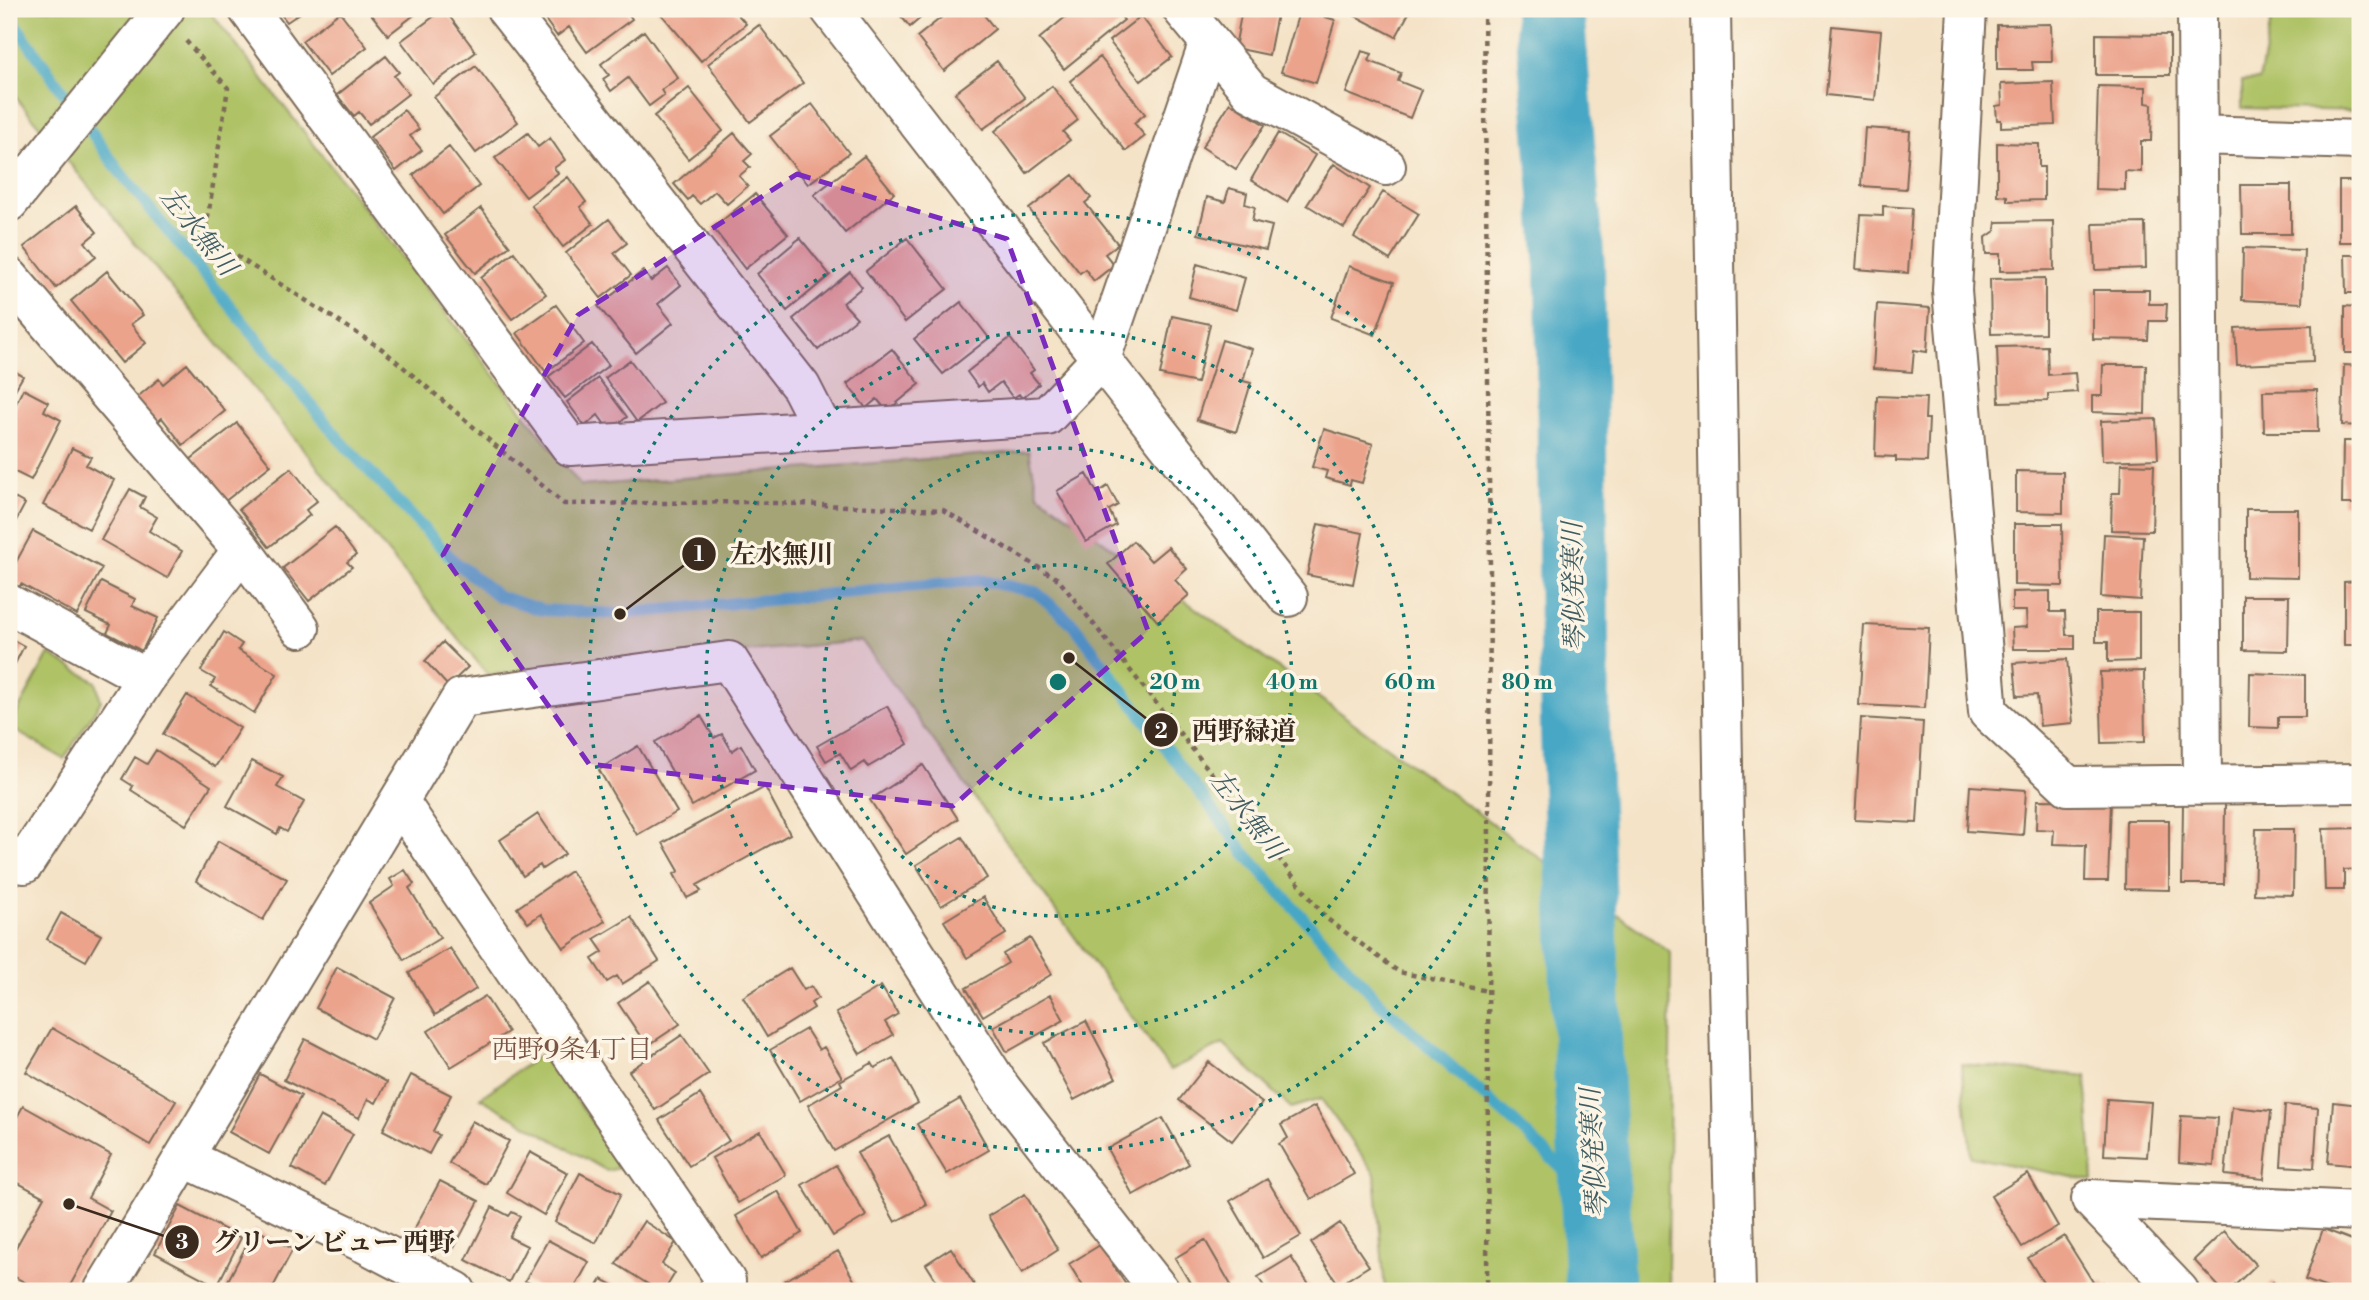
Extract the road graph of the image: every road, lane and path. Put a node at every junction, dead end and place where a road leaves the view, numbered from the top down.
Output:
1 (248, 9) edge
2 (506, 9) edge
3 (830, 9) edge
4 (1182, 9) edge
5 (1484, 9) edge
6 (1711, 9) edge
7 (1967, 9) edge
8 (2197, 9) edge
9 (173, 22) edge
10 (1209, 42) junction
11 (2198, 135) junction
12 (2360, 140) edge
13 (1385, 166) dead end
14 (9, 202) edge
15 (9, 278) edge
16 (1101, 359) junction
17 (823, 430) junction
18 (242, 550) junction
19 (1289, 597) dead end
20 (9, 604) edge
21 (300, 628) dead end
22 (146, 678) junction
23 (2360, 783) edge
24 (2202, 785) junction
25 (399, 801) junction
26 (9, 856) edge
27 (1487, 990) junction
28 (185, 1158) junction
29 (2360, 1211) edge
30 (103, 1291) edge
31 (456, 1291) edge
32 (718, 1291) edge
33 (1160, 1291) edge
34 (1487, 1291) edge
35 (1736, 1291) edge
36 (2179, 1291) edge

1 - 17 street
2 - 17 street
3 - 16 street
4 - 10 street
5 - 27 path
6 - 35 street
7 - 24 street
8 - 11 street
9 - 14 street
9 - 27 path
10 - 13 street
10 - 16 street
11 - 12 street
11 - 24 street
15 - 18 street
16 - 17 street
16 - 19 street
18 - 21 street
18 - 22 street
20 - 22 street
22 - 26 street
23 - 24 street
25 - 28 street
25 - 32 street
25 - 33 street
27 - 34 path
28 - 30 street
28 - 31 street
29 - 36 street

